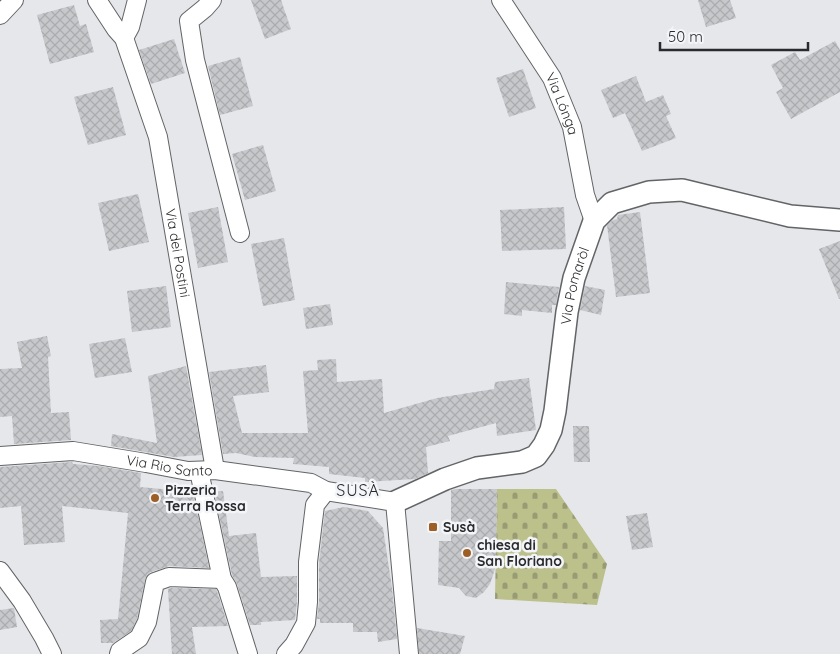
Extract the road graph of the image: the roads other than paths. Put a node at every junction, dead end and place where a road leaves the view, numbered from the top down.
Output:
1 (14, 0) edge
2 (97, 0) edge
3 (137, 0) edge
4 (212, 0) edge
5 (501, 0) edge
6 (0, 15) edge
7 (124, 38) junction
8 (840, 220) edge
9 (594, 221) junction
10 (240, 233) dead end
11 (0, 456) edge
12 (207, 471) junction
13 (326, 491) junction
14 (395, 502) junction
15 (0, 571) edge
16 (222, 579) junction
17 (52, 654) edge
18 (119, 654) edge
19 (248, 654) edge
20 (286, 654) edge
21 (409, 654) edge

1 - 6 street
2 - 7 street, Via dei Postini
3 - 7 street
4 - 10 street
5 - 9 street, Via Lónga
7 - 12 street, Via dei Postini
8 - 9 street, Via Pomaròl
9 - 14 street, Via Pomaròl
11 - 12 street, Via Rio Santo
12 - 13 street, Via Rio Santo
12 - 16 street, Via dei Postini
13 - 14 street, Via Rio Santo
13 - 20 street
14 - 21 street
15 - 17 street
16 - 18 street
16 - 19 street, Via dei Postini

